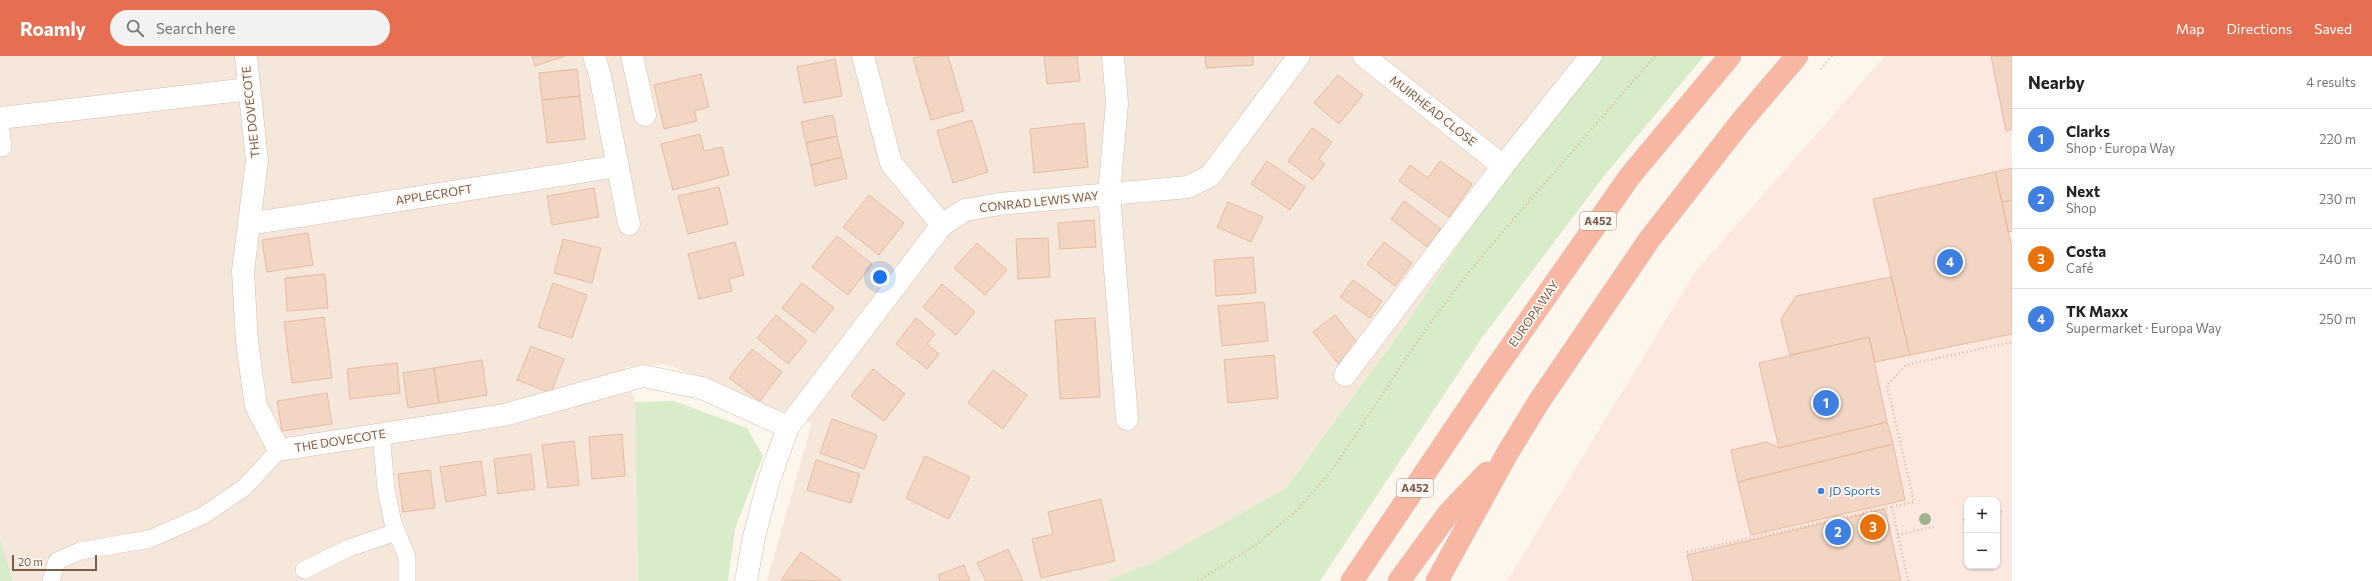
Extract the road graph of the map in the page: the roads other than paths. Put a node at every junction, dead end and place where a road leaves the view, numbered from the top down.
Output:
1 (246, 56) edge
2 (594, 56) edge
3 (863, 56) edge
4 (1113, 56) edge
5 (1299, 56) edge
6 (1364, 56) edge
7 (1591, 56) edge
8 (1730, 56) edge
9 (1797, 56) edge
10 (638, 57) edge
11 (249, 89) junction
12 (645, 115) dead end
13 (0, 118) edge
14 (0, 124) edge
15 (3, 148) dead end
16 (618, 166) junction
17 (1503, 166) junction
18 (1109, 194) junction
19 (249, 224) junction
20 (629, 224) dead end
21 (942, 225) junction
22 (1345, 375) dead end
23 (1127, 419) dead end
24 (788, 427) junction
25 (381, 434) junction
26 (279, 450) junction
27 (1508, 452) junction
28 (396, 532) junction
29 (304, 570) dead end
30 (51, 581) edge
31 (407, 581) edge
32 (746, 581) edge
33 (1352, 581) edge
34 (1399, 581) edge
35 (1436, 581) edge

1 - 11 street, THE DOVECOTE
2 - 16 street
3 - 21 street
4 - 18 street
5 - 18 street, CONRAD LEWIS WAY
6 - 17 street, MUIRHEAD CLOSE
7 - 17 street
8 - 33 highway, EUROPA WAY / A452
9 - 27 highway
10 - 12 street
11 - 13 street
11 - 19 street, THE DOVECOTE
14 - 15 lane
16 - 19 street, APPLECROFT
16 - 20 street
17 - 22 street
18 - 21 street, CONRAD LEWIS WAY
18 - 23 street
19 - 26 street, THE DOVECOTE
21 - 24 street, CONRAD LEWIS WAY
24 - 25 street, THE DOVECOTE
24 - 32 street, CONRAD LEWIS WAY
25 - 26 street, THE DOVECOTE
25 - 28 lane
26 - 30 lane
27 - 34 highway
27 - 35 highway
28 - 29 lane
28 - 31 lane

